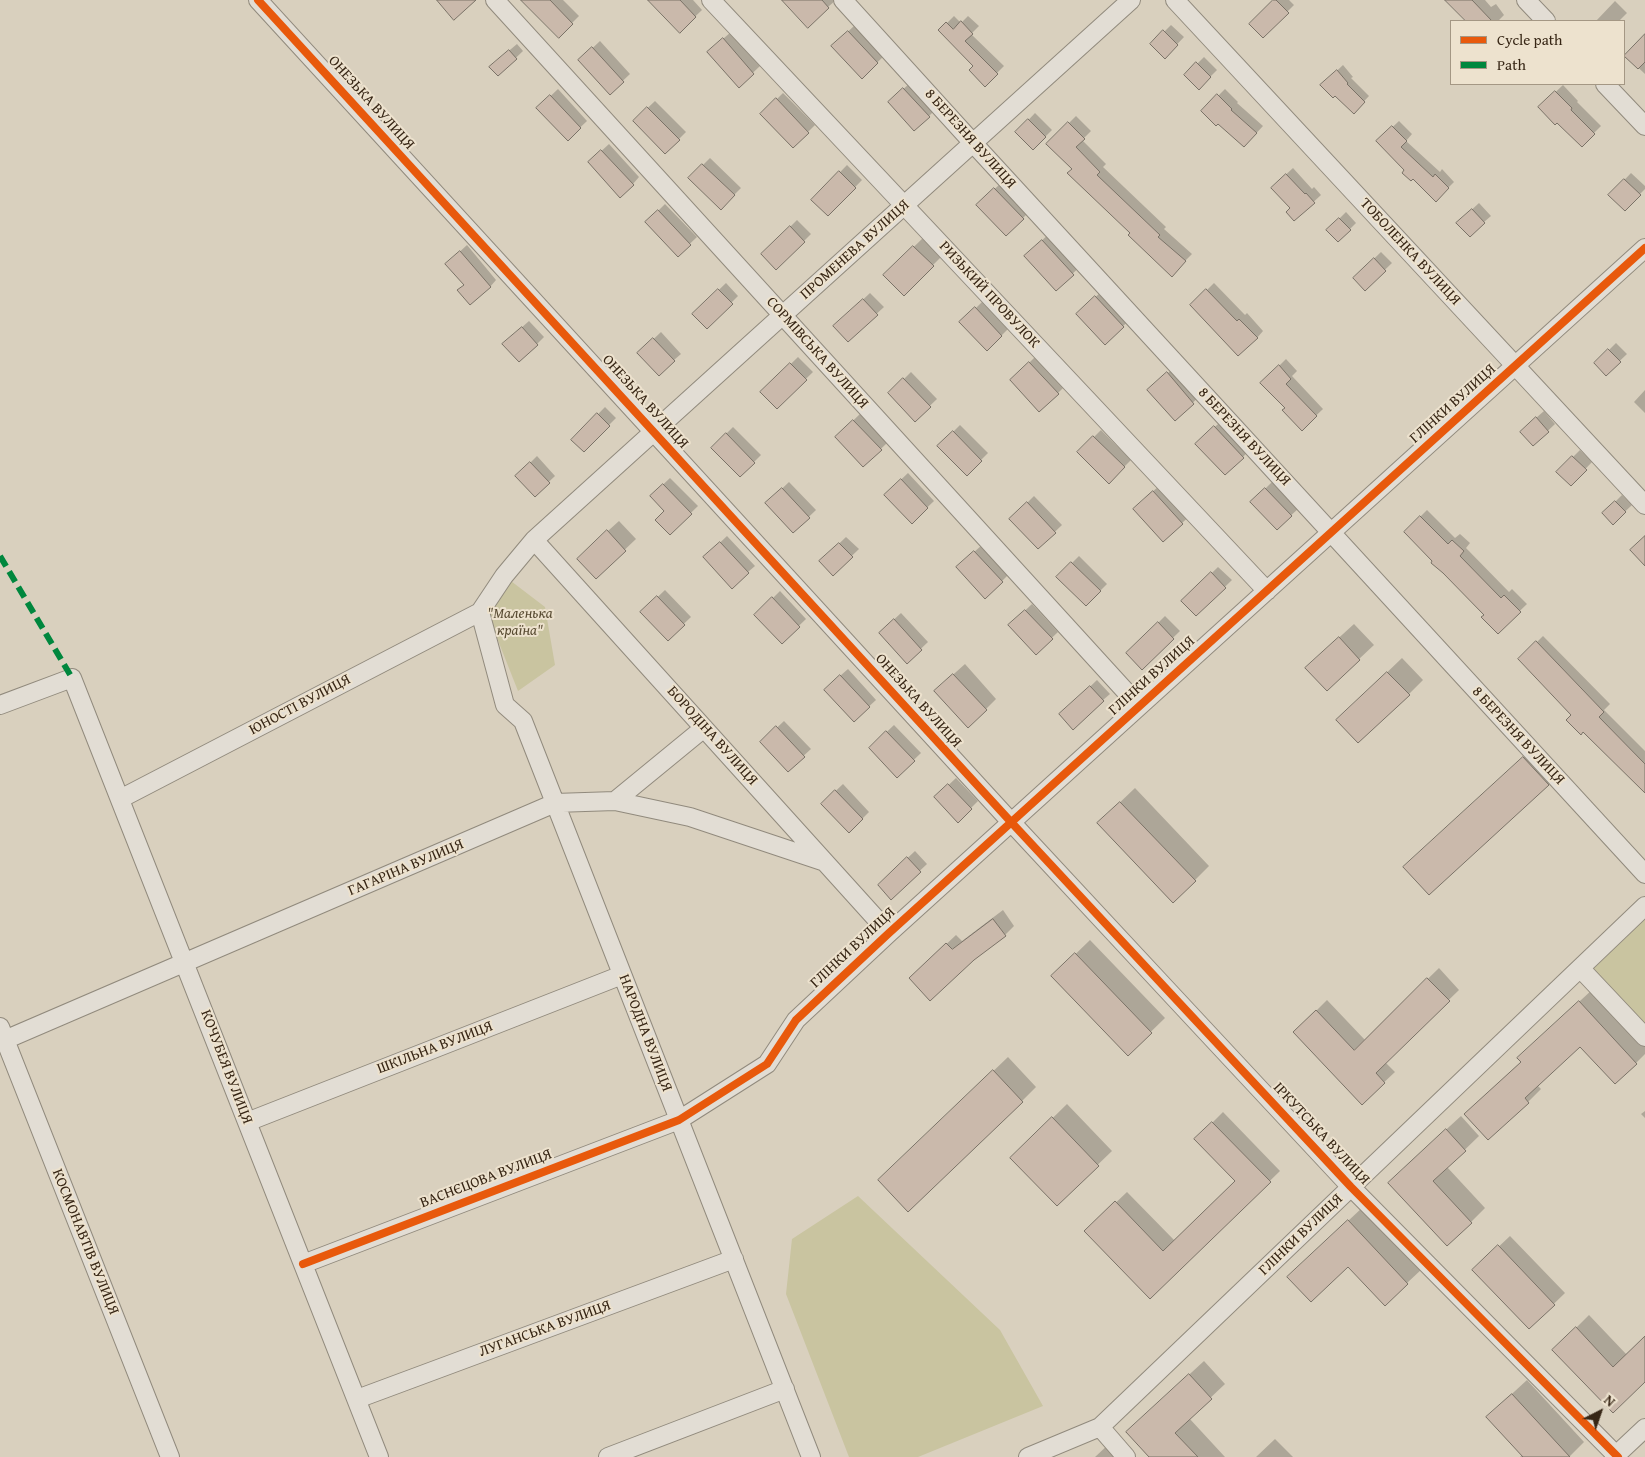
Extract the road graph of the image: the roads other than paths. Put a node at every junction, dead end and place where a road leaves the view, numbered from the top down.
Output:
1 (258, 0) edge
2 (496, 0) edge
3 (711, 0) edge
4 (843, 0) edge
5 (1131, 0) edge
6 (1175, 0) edge
7 (1526, 0) edge
8 (1545, 20) edge
9 (1606, 85) edge
10 (1645, 126) edge
11 (973, 143) junction
12 (904, 206) junction
13 (1645, 248) edge
14 (783, 315) junction
15 (1515, 365) junction
16 (654, 432) junction
17 (1645, 505) edge
18 (1331, 533) junction
19 (534, 540) junction
20 (1267, 591) junction
21 (480, 612) junction
22 (0, 705) edge
23 (1139, 706) junction
24 (704, 728) junction
25 (120, 799) junction
26 (615, 801) junction
27 (555, 803) junction
28 (1011, 822) junction
29 (825, 862) junction
30 (1645, 874) edge
31 (1645, 906) edge
32 (888, 933) junction
33 (184, 962) junction
34 (1580, 968) junction
35 (622, 975) junction
36 (2, 1036) edge
37 (1645, 1037) edge
38 (679, 1120) junction
39 (247, 1122) junction
40 (1351, 1187) junction
41 (734, 1259) junction
42 (303, 1264) junction
43 (785, 1389) junction
44 (357, 1399) junction
45 (1100, 1427) junction
46 (1645, 1428) edge
47 (1616, 1456) edge
48 (170, 1457) edge
49 (379, 1457) edge
50 (608, 1457) edge
51 (811, 1457) edge
52 (1028, 1457) edge
53 (1126, 1457) edge

1 - 16 street, ОНЕЗЬКА ВУЛИЦЯ
2 - 14 street, СОРМІВСЬКА ВУЛИЦЯ
3 - 12 street, РИЗЬКИЙ ПРОВУЛОК
4 - 11 street, 8 БЕРЕЗНЯ ВУЛИЦЯ
5 - 11 street, ПРОМЕНЕВА ВУЛИЦЯ
6 - 15 street, ТОБОЛЕНКА ВУЛИЦЯ
7 - 8 street
9 - 10 street
11 - 12 street, ПРОМЕНЕВА ВУЛИЦЯ
11 - 18 street, 8 БЕРЕЗНЯ ВУЛИЦЯ
12 - 14 street, ПРОМЕНЕВА ВУЛИЦЯ
12 - 20 street, РИЗЬКИЙ ПРОВУЛОК
13 - 15 street, ГЛІНКИ ВУЛИЦЯ
14 - 16 street, ПРОМЕНЕВА ВУЛИЦЯ
14 - 23 street, СОРМІВСЬКА ВУЛИЦЯ
15 - 17 street, ТОБОЛЕНКА ВУЛИЦЯ
15 - 18 street, ГЛІНКИ ВУЛИЦЯ
16 - 19 street, ПРОМЕНЕВА ВУЛИЦЯ
16 - 28 street, ОНЕЗЬКА ВУЛИЦЯ
18 - 20 street, ГЛІНКИ ВУЛИЦЯ
18 - 30 street, 8 БЕРЕЗНЯ ВУЛИЦЯ
19 - 21 street, ПРОМЕНЕВА ВУЛИЦЯ
19 - 24 street, БОРОДІНА ВУЛИЦЯ
20 - 23 street, ГЛІНКИ ВУЛИЦЯ
21 - 25 street, ЮНОСТІ ВУЛИЦЯ
21 - 27 street, НАРОДНА ВУЛИЦЯ
22 - 25 street, КОЧУБЕЯ ВУЛИЦЯ
23 - 28 street, ГЛІНКИ ВУЛИЦЯ
24 - 26 street
24 - 29 street, БОРОДІНА ВУЛИЦЯ
25 - 33 street, КОЧУБЕЯ ВУЛИЦЯ
26 - 27 street, ГАГАРІНА ВУЛИЦЯ
26 - 29 street, ГАГАРІНА ВУЛИЦЯ
27 - 33 street, ГАГАРІНА ВУЛИЦЯ
27 - 35 street, НАРОДНА ВУЛИЦЯ
28 - 32 street, ГЛІНКИ ВУЛИЦЯ
28 - 40 street, ІРКУТСЬКА ВУЛИЦЯ
29 - 32 street, БОРОДІНА ВУЛИЦЯ
31 - 34 street, ГЛІНКИ ВУЛИЦЯ
32 - 38 street, ГЛІНКИ ВУЛИЦЯ
33 - 36 street, ГАГАРІНА ВУЛИЦЯ
33 - 39 street, КОЧУБЕЯ ВУЛИЦЯ
34 - 37 street
34 - 40 street, ГЛІНКИ ВУЛИЦЯ
35 - 38 street, НАРОДНА ВУЛИЦЯ
35 - 39 street, ШКІЛЬНА ВУЛИЦЯ
36 - 48 street, КОСМОНАВТІВ ВУЛИЦЯ
38 - 41 street, НАРОДНА ВУЛИЦЯ
38 - 42 street, ВАСНЄЦОВА ВУЛИЦЯ
39 - 42 street, КОЧУБЕЯ ВУЛИЦЯ
40 - 45 street, ГЛІНКИ ВУЛИЦЯ
40 - 47 street, ІРКУТСЬКА ВУЛИЦЯ
41 - 43 street, НАРОДНА ВУЛИЦЯ
41 - 44 street, ЛУГАНСЬКА ВУЛИЦЯ
42 - 44 street, КОЧУБЕЯ ВУЛИЦЯ
43 - 50 street
43 - 51 street, НАРОДНА ВУЛИЦЯ
44 - 49 street, КОЧУБЕЯ ВУЛИЦЯ
45 - 52 street, ГЛІНКИ ВУЛИЦЯ
45 - 53 street
46 - 47 street

